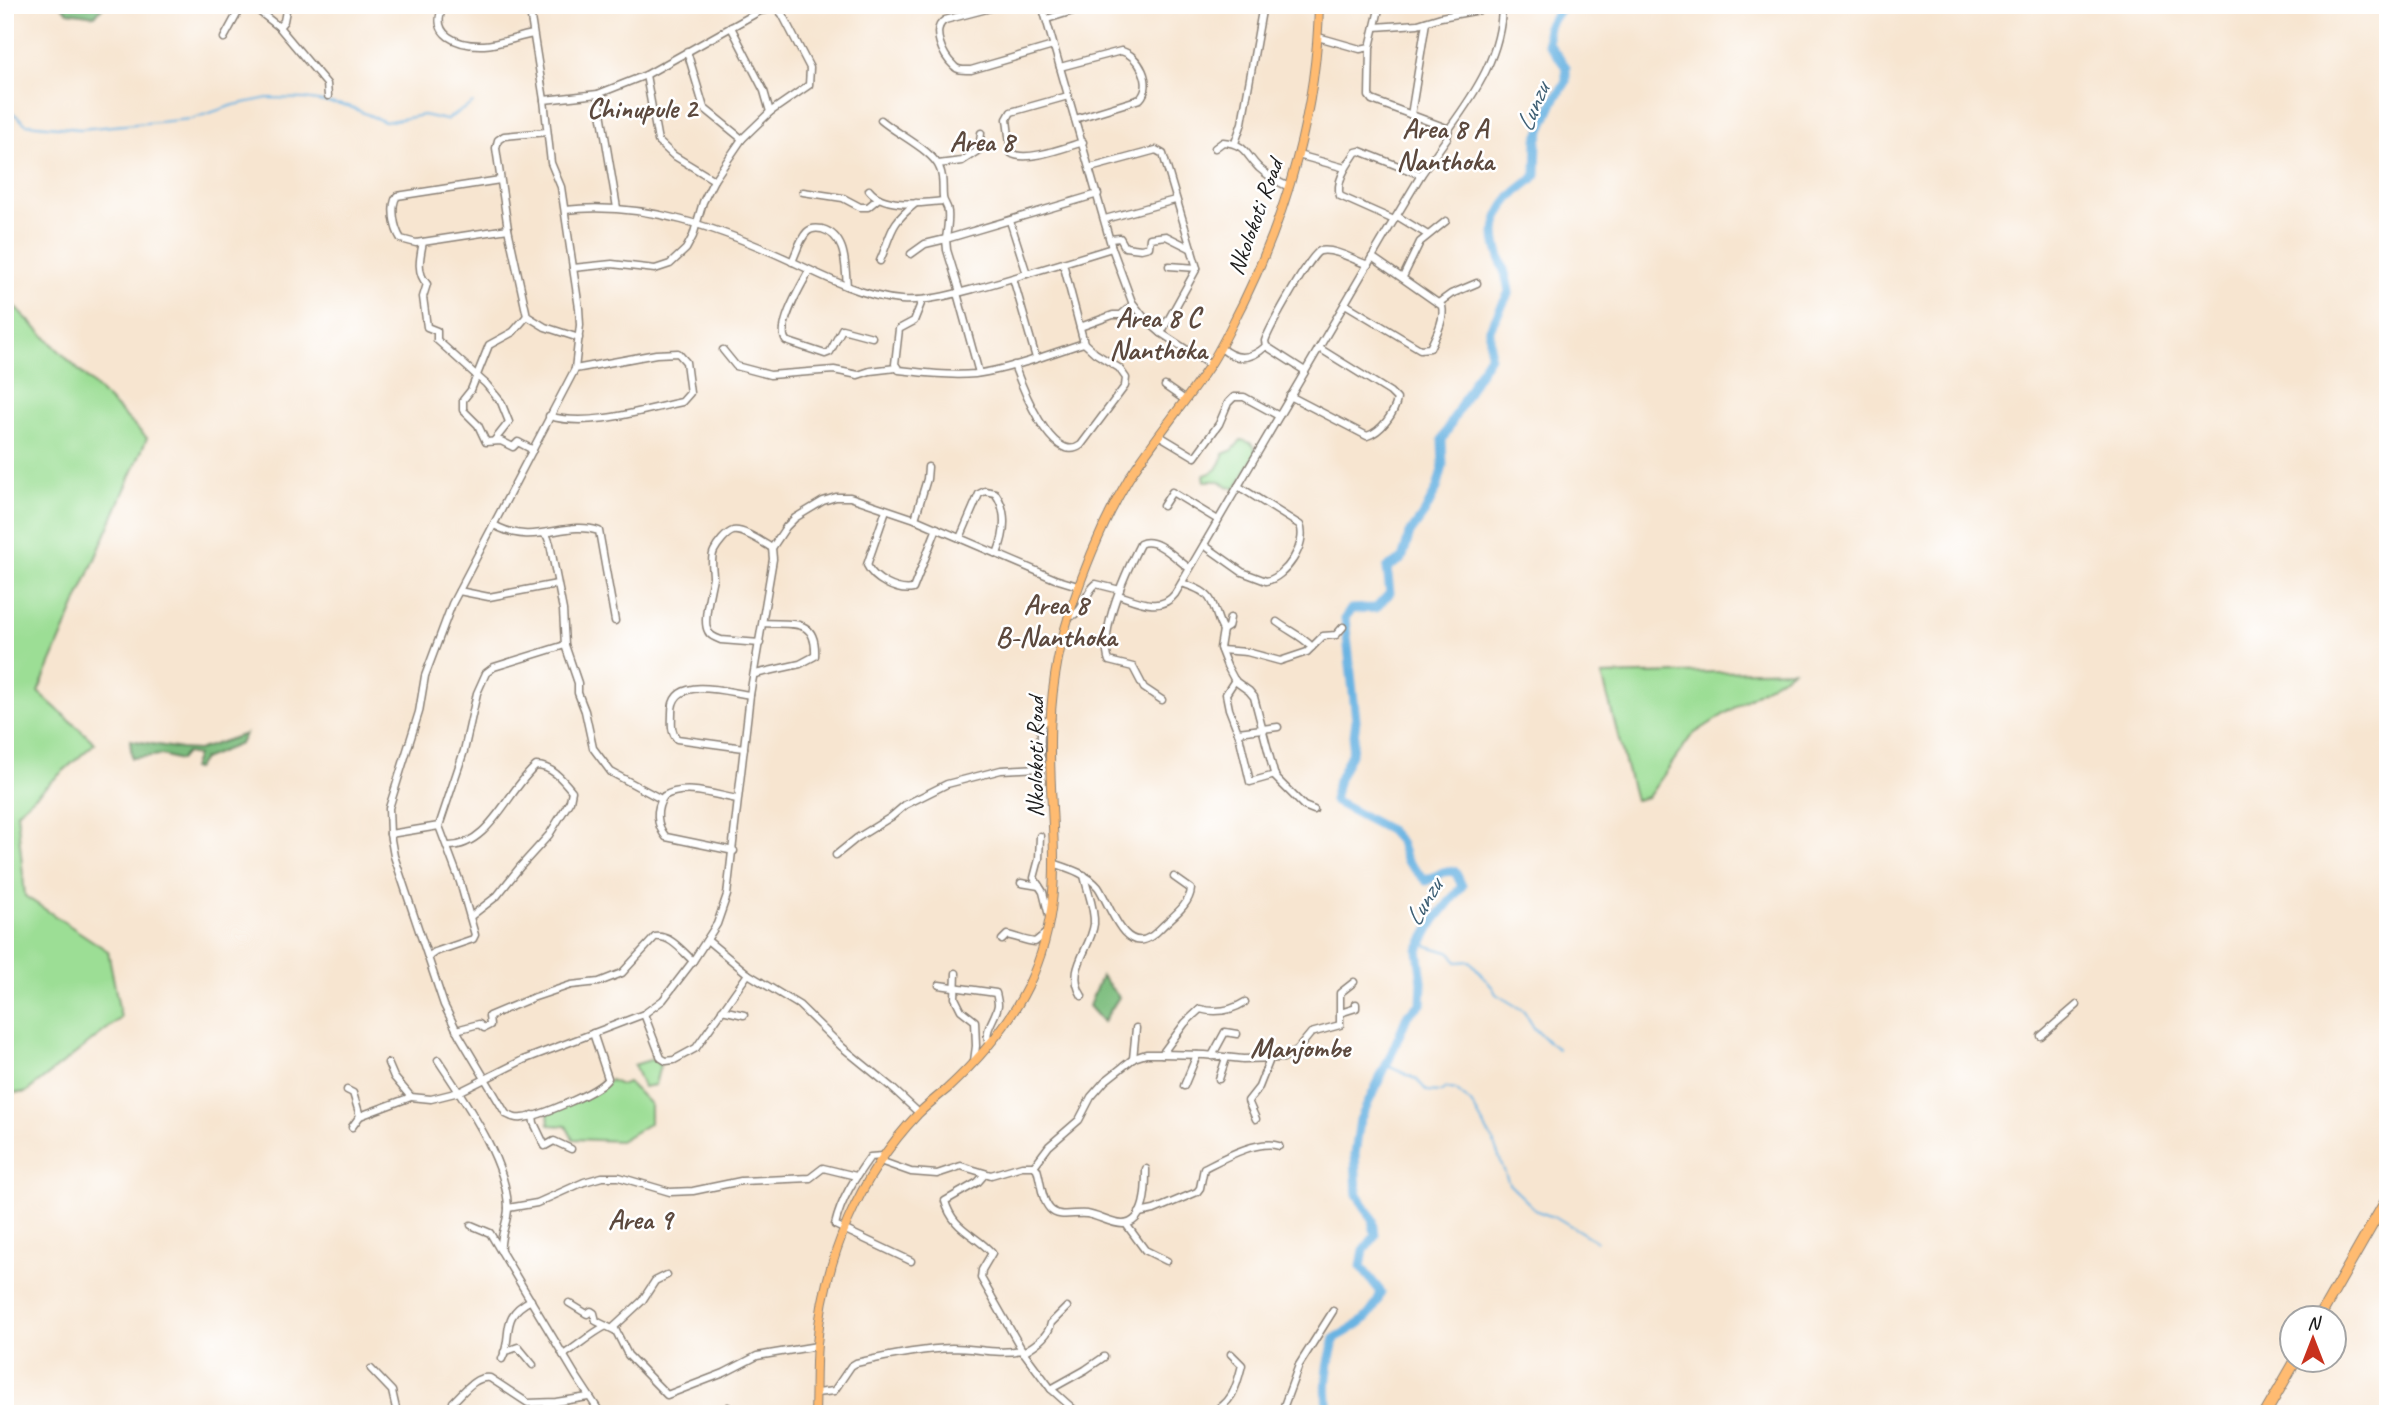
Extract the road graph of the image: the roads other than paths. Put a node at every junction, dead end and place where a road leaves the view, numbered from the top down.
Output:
1 (243, 5) edge
2 (251, 5) edge
3 (287, 5) edge
4 (444, 5) edge
5 (529, 5) edge
6 (1002, 5) edge
7 (1042, 5) edge
8 (1092, 5) edge
9 (1263, 5) edge
10 (1319, 5) edge
11 (1380, 5) edge
12 (1502, 6) edge
13 (1047, 19) junction
14 (1426, 22) junction
15 (279, 27) junction
16 (731, 27) junction
17 (1375, 27) junction
18 (533, 34) junction
19 (1318, 37) junction
20 (224, 38) dead end
21 (1053, 46) junction
22 (1370, 47) junction
23 (688, 51) junction
24 (1060, 67) junction
25 (646, 75) junction
26 (598, 94) junction
27 (328, 96) dead end
28 (1068, 96) junction
29 (544, 100) junction
30 (770, 112) junction
31 (1411, 114) junction
32 (1075, 119) junction
33 (881, 120) dead end
34 (1450, 129) junction
35 (547, 132) junction
36 (981, 133) dead end
37 (742, 139) junction
38 (1083, 142) junction
39 (1235, 143) junction
40 (1214, 148) dead end
41 (1298, 155) junction
42 (938, 164) junction
43 (1090, 167) junction
44 (1345, 168) junction
45 (1421, 175) junction
46 (500, 180) junction
47 (714, 180) junction
48 (1289, 187) junction
49 (869, 190) dead end
50 (803, 192) dead end
51 (1098, 194) junction
52 (879, 198) junction
53 (1175, 200) junction
54 (943, 201) junction
55 (916, 203) junction
56 (617, 208) junction
57 (565, 210) junction
58 (1395, 218) junction
59 (1105, 219) junction
60 (1010, 221) junction
61 (1446, 221) dead end
62 (695, 224) junction
63 (508, 229) junction
64 (1428, 235) junction
65 (946, 239) junction
66 (1110, 239) junction
67 (423, 242) junction
68 (1112, 248) junction
69 (1192, 249) junction
70 (911, 254) dead end
71 (1372, 257) junction
72 (880, 261) dead end
73 (792, 262) junction
74 (1063, 263) junction
75 (1368, 265) junction
76 (1169, 266) dead end
77 (573, 268) junction
78 (1197, 268) junction
79 (809, 271) junction
80 (1027, 274) junction
81 (1403, 277) junction
82 (1013, 278) junction
83 (1477, 283) dead end
84 (847, 286) junction
85 (958, 293) junction
86 (922, 301) junction
87 (1440, 302) junction
88 (1133, 304) junction
89 (1345, 304) junction
90 (527, 316) junction
91 (1080, 327) junction
92 (1161, 333) junction
93 (872, 337) dead end
94 (579, 338) junction
95 (1084, 343) junction
96 (1266, 346) junction
97 (1221, 348) junction
98 (1319, 348) junction
99 (723, 350) dead end
100 (1036, 358) junction
101 (1014, 365) junction
102 (1210, 365) junction
103 (896, 368) junction
104 (575, 369) junction
105 (1305, 371) junction
106 (979, 373) junction
107 (476, 376) junction
108 (1165, 386) dead end
109 (1290, 396) junction
110 (1185, 400) junction
111 (550, 416) junction
112 (1279, 416) junction
113 (1160, 436) junction
114 (494, 441) junction
115 (533, 450) junction
116 (928, 467) dead end
117 (1238, 485) junction
118 (1163, 506) dead end
119 (886, 510) junction
120 (915, 519) junction
121 (1218, 520) junction
122 (494, 525) junction
123 (937, 528) junction
124 (544, 534) junction
125 (960, 537) junction
126 (1204, 545) junction
127 (772, 548) junction
128 (997, 554) junction
129 (1189, 568) junction
130 (557, 583) junction
131 (1182, 583) junction
132 (1078, 586) junction
133 (459, 591) junction
134 (1120, 592) junction
135 (1068, 618) junction
136 (1230, 618) dead end
137 (615, 621) dead end
138 (1277, 622) dead end
139 (763, 623) junction
140 (1343, 627) dead end
141 (1223, 630) junction
142 (760, 643) junction
143 (565, 645) junction
144 (1312, 646) junction
145 (1221, 650) junction
146 (755, 674) junction
147 (1235, 680) junction
148 (750, 695) junction
149 (1163, 700) dead end
150 (1051, 719) junction
151 (1263, 727) junction
152 (1278, 727) dead end
153 (1238, 732) junction
154 (744, 748) junction
155 (1039, 768) junction
156 (1275, 775) junction
157 (661, 799) junction
158 (737, 799) junction
159 (1039, 800) dead end
160 (1314, 810) dead end
161 (439, 826) junction
162 (390, 834) junction
163 (1041, 836) dead end
164 (447, 846) junction
165 (733, 851) junction
166 (836, 855) dead end
167 (1056, 864) junction
168 (1084, 876) junction
169 (1174, 877) dead end
170 (1021, 883) dead end
171 (1039, 886) junction
172 (470, 917) junction
173 (1050, 921) junction
174 (1047, 932) junction
175 (707, 940) junction
176 (1002, 940) dead end
177 (428, 957) junction
178 (693, 961) junction
179 (956, 973) dead end
180 (748, 974) junction
181 (1354, 982) dead end
182 (939, 985) dead end
183 (955, 987) junction
184 (1082, 996) dead end
185 (1245, 1002) dead end
186 (1356, 1004) dead end
187 (2077, 1004) dead end
188 (722, 1010) junction
189 (1340, 1013) junction
190 (643, 1014) junction
191 (744, 1016) dead end
192 (1136, 1028) dead end
193 (456, 1030) junction
194 (593, 1033) junction
195 (1237, 1034) dead end
196 (2041, 1036) dead end
197 (989, 1044) junction
198 (1163, 1054) junction
199 (1197, 1055) junction
200 (1212, 1056) junction
201 (1227, 1058) junction
202 (1133, 1059) junction
203 (1270, 1059) junction
204 (438, 1060) dead end
205 (973, 1062) junction
206 (388, 1063) dead end
207 (485, 1078) junction
208 (1219, 1079) dead end
209 (1184, 1086) dead end
210 (347, 1090) dead end
211 (458, 1092) junction
212 (411, 1097) junction
213 (919, 1113) junction
214 (533, 1115) junction
215 (360, 1116) junction
216 (1256, 1118) dead end
217 (352, 1127) dead end
218 (1279, 1146) dead end
219 (571, 1149) dead end
220 (881, 1159) junction
221 (1034, 1166) junction
222 (1146, 1169) dead end
223 (985, 1174) junction
224 (856, 1176) junction
225 (2388, 1197) edge
226 (508, 1208) junction
227 (1139, 1213) junction
228 (1126, 1224) junction
229 (471, 1225) dead end
230 (844, 1230) junction
231 (501, 1251) junction
232 (911, 1261) dead end
233 (1167, 1261) dead end
234 (667, 1275) dead end
235 (531, 1300) junction
236 (569, 1303) dead end
237 (2327, 1304) edge
238 (1067, 1307) dead end
239 (1333, 1311) dead end
240 (606, 1326) junction
241 (614, 1330) junction
242 (817, 1346) junction
243 (1022, 1351) junction
244 (1231, 1354) dead end
245 (563, 1355) junction
246 (1104, 1357) dead end
247 (533, 1365) dead end
248 (371, 1369) dead end
249 (2288, 1374) edge
250 (1051, 1389) junction
251 (816, 1393) junction
252 (588, 1396) junction
253 (453, 1402) dead end
254 (400, 1414) edge
255 (601, 1414) edge
256 (815, 1414) edge
257 (1079, 1414) edge
258 (1209, 1414) edge
259 (1281, 1414) edge
260 (2265, 1414) edge

1 - 20 street
2 - 15 street
3 - 15 street
4 - 18 street
5 - 18 street
6 - 21 street
7 - 13 street
8 - 13 street
9 - 39 street
10 - 19 main road, Nkolokoti Road
11 - 17 street
12 - 14 street
12 - 34 street
13 - 21 street
14 - 17 street
14 - 31 street
15 - 27 street
16 - 23 street
16 - 30 street
16 - 30 street
17 - 22 street
18 - 29 street
19 - 22 street
19 - 41 main road, Nkolokoti Road
21 - 24 street
22 - 31 street
23 - 25 street
23 - 37 street
24 - 28 street
24 - 32 street
25 - 26 street
25 - 47 street
26 - 29 street
26 - 56 street
28 - 32 street
28 - 38 street
29 - 35 street
30 - 37 street
31 - 34 street
32 - 38 street
33 - 42 street
34 - 45 street
35 - 46 street
35 - 57 street
36 - 42 street
37 - 47 street
38 - 43 street
39 - 40 street
39 - 48 street
41 - 44 street
41 - 48 main road, Nkolokoti Road
42 - 54 street
43 - 51 street
43 - 53 street
44 - 45 street
44 - 58 street
45 - 58 street
46 - 63 street
46 - 67 street
47 - 62 street
48 - 97 main road, Nkolokoti Road
49 - 52 street
50 - 52 street
51 - 59 street
51 - 60 street
52 - 55 street
53 - 59 street
53 - 69 street
54 - 55 street
54 - 65 street
55 - 72 street
56 - 57 street
56 - 62 street
57 - 77 street
58 - 64 street
58 - 71 street
59 - 66 street
60 - 65 street
60 - 80 street
61 - 64 street
62 - 73 street
62 - 77 street
63 - 67 street
63 - 90 street
64 - 81 street
65 - 70 street
65 - 85 street
66 - 68 street
66 - 69 street
67 - 107 street
68 - 74 street
68 - 88 street
69 - 78 street
71 - 75 street
71 - 81 street
73 - 79 street
73 - 84 street
74 - 80 street
74 - 91 street
75 - 89 street
75 - 96 street
76 - 78 street
77 - 94 street
78 - 92 street
79 - 84 street
79 - 93 street
80 - 82 street
81 - 87 street
82 - 85 street
82 - 100 street
83 - 87 street
84 - 86 street
85 - 86 street
85 - 106 street
86 - 103 street
87 - 89 street
88 - 91 street
88 - 92 street
89 - 98 street
90 - 94 street
90 - 107 street
91 - 95 street
92 - 102 street
94 - 104 street
95 - 100 street
95 - 101 street
96 - 97 street
96 - 105 street
97 - 102 main road, Nkolokoti Road
98 - 105 street
98 - 109 street
99 - 103 street
100 - 101 street
101 - 106 street
102 - 110 main road, Nkolokoti Road
103 - 106 street
104 - 111 street
104 - 111 street
105 - 109 street
107 - 114 street
107 - 114 street
108 - 110 street
109 - 112 street
110 - 113 main road, Nkolokoti Road
111 - 115 street
112 - 113 street
112 - 117 street
113 - 132 main road, Nkolokoti Road
114 - 115 street
115 - 122 street
116 - 120 street
117 - 121 street
117 - 126 street
118 - 121 street
119 - 120 street
119 - 123 street
119 - 127 street
120 - 123 street
121 - 126 street
122 - 124 street
122 - 133 street
123 - 125 street
124 - 130 street
124 - 137 street
125 - 128 street
125 - 128 street
126 - 129 street
127 - 139 street
127 - 142 street
128 - 132 street
129 - 131 street
129 - 134 street
130 - 133 street
130 - 143 street
131 - 134 street
131 - 141 street
132 - 135 main road, Nkolokoti Road
133 - 162 street
134 - 135 street
134 - 149 street
135 - 150 main road, Nkolokoti Road
136 - 141 street
138 - 144 street
139 - 142 street
139 - 146 street
140 - 144 street
141 - 145 street
142 - 146 street
143 - 157 street
143 - 161 street
144 - 145 street
145 - 147 street
146 - 148 street
147 - 151 street
147 - 153 street
148 - 154 street
148 - 154 street
150 - 155 street
150 - 167 main road, Nkolokoti Road
151 - 152 street
151 - 153 street
151 - 156 street
153 - 156 street
154 - 158 street
155 - 159 street
155 - 166 street
156 - 160 street
157 - 158 street
157 - 165 street
158 - 165 street
161 - 162 street
161 - 164 street
162 - 177 street
163 - 171 street
164 - 172 street
164 - 172 street
165 - 175 street
167 - 168 street
167 - 173 main road, Nkolokoti Road
168 - 169 street
168 - 184 street
170 - 171 street
171 - 173 street
172 - 177 street
173 - 174 main road, Nkolokoti Road
174 - 176 street
174 - 197 main road, Nkolokoti Road
175 - 178 street
175 - 180 street
177 - 193 street
178 - 190 street
178 - 193 street
179 - 183 street
180 - 188 street
180 - 213 street
181 - 189 street
182 - 183 street
183 - 197 street
183 - 205 street
185 - 198 street
186 - 189 street
187 - 196 street
188 - 190 street
188 - 191 street
189 - 203 street
190 - 194 street
192 - 202 street
193 - 207 street
194 - 207 street
194 - 214 street
195 - 200 street
197 - 205 main road, Nkolokoti Road
198 - 199 street
198 - 202 street
199 - 200 street
199 - 209 street
200 - 201 street
201 - 203 street
201 - 208 street
202 - 221 street
203 - 216 street
204 - 211 street
205 - 213 main road, Nkolokoti Road
206 - 212 street
207 - 211 street
207 - 214 street
210 - 215 street
211 - 212 street
211 - 226 street
212 - 215 street
213 - 220 main road, Nkolokoti Road
214 - 219 street
215 - 217 street
218 - 227 street
220 - 223 street
220 - 224 street
220 - 230 main road, Nkolokoti Road
221 - 223 street
221 - 228 street
222 - 227 street
223 - 243 street
224 - 226 street
224 - 230 street
225 - 237 highway
226 - 231 street
227 - 228 street
228 - 233 street
229 - 231 street
230 - 232 street
230 - 242 main road, Nkolokoti Road
231 - 235 street
234 - 241 street
235 - 245 street
235 - 247 street
236 - 240 street
238 - 243 street
239 - 259 street
240 - 241 street
240 - 245 street
241 - 242 street
242 - 251 main road, Nkolokoti Road
243 - 250 street
243 - 251 street
244 - 258 street
245 - 252 street
246 - 250 street
248 - 254 street
249 - 260 highway
250 - 257 street
251 - 256 main road, Nkolokoti Road
252 - 253 street
252 - 255 street

